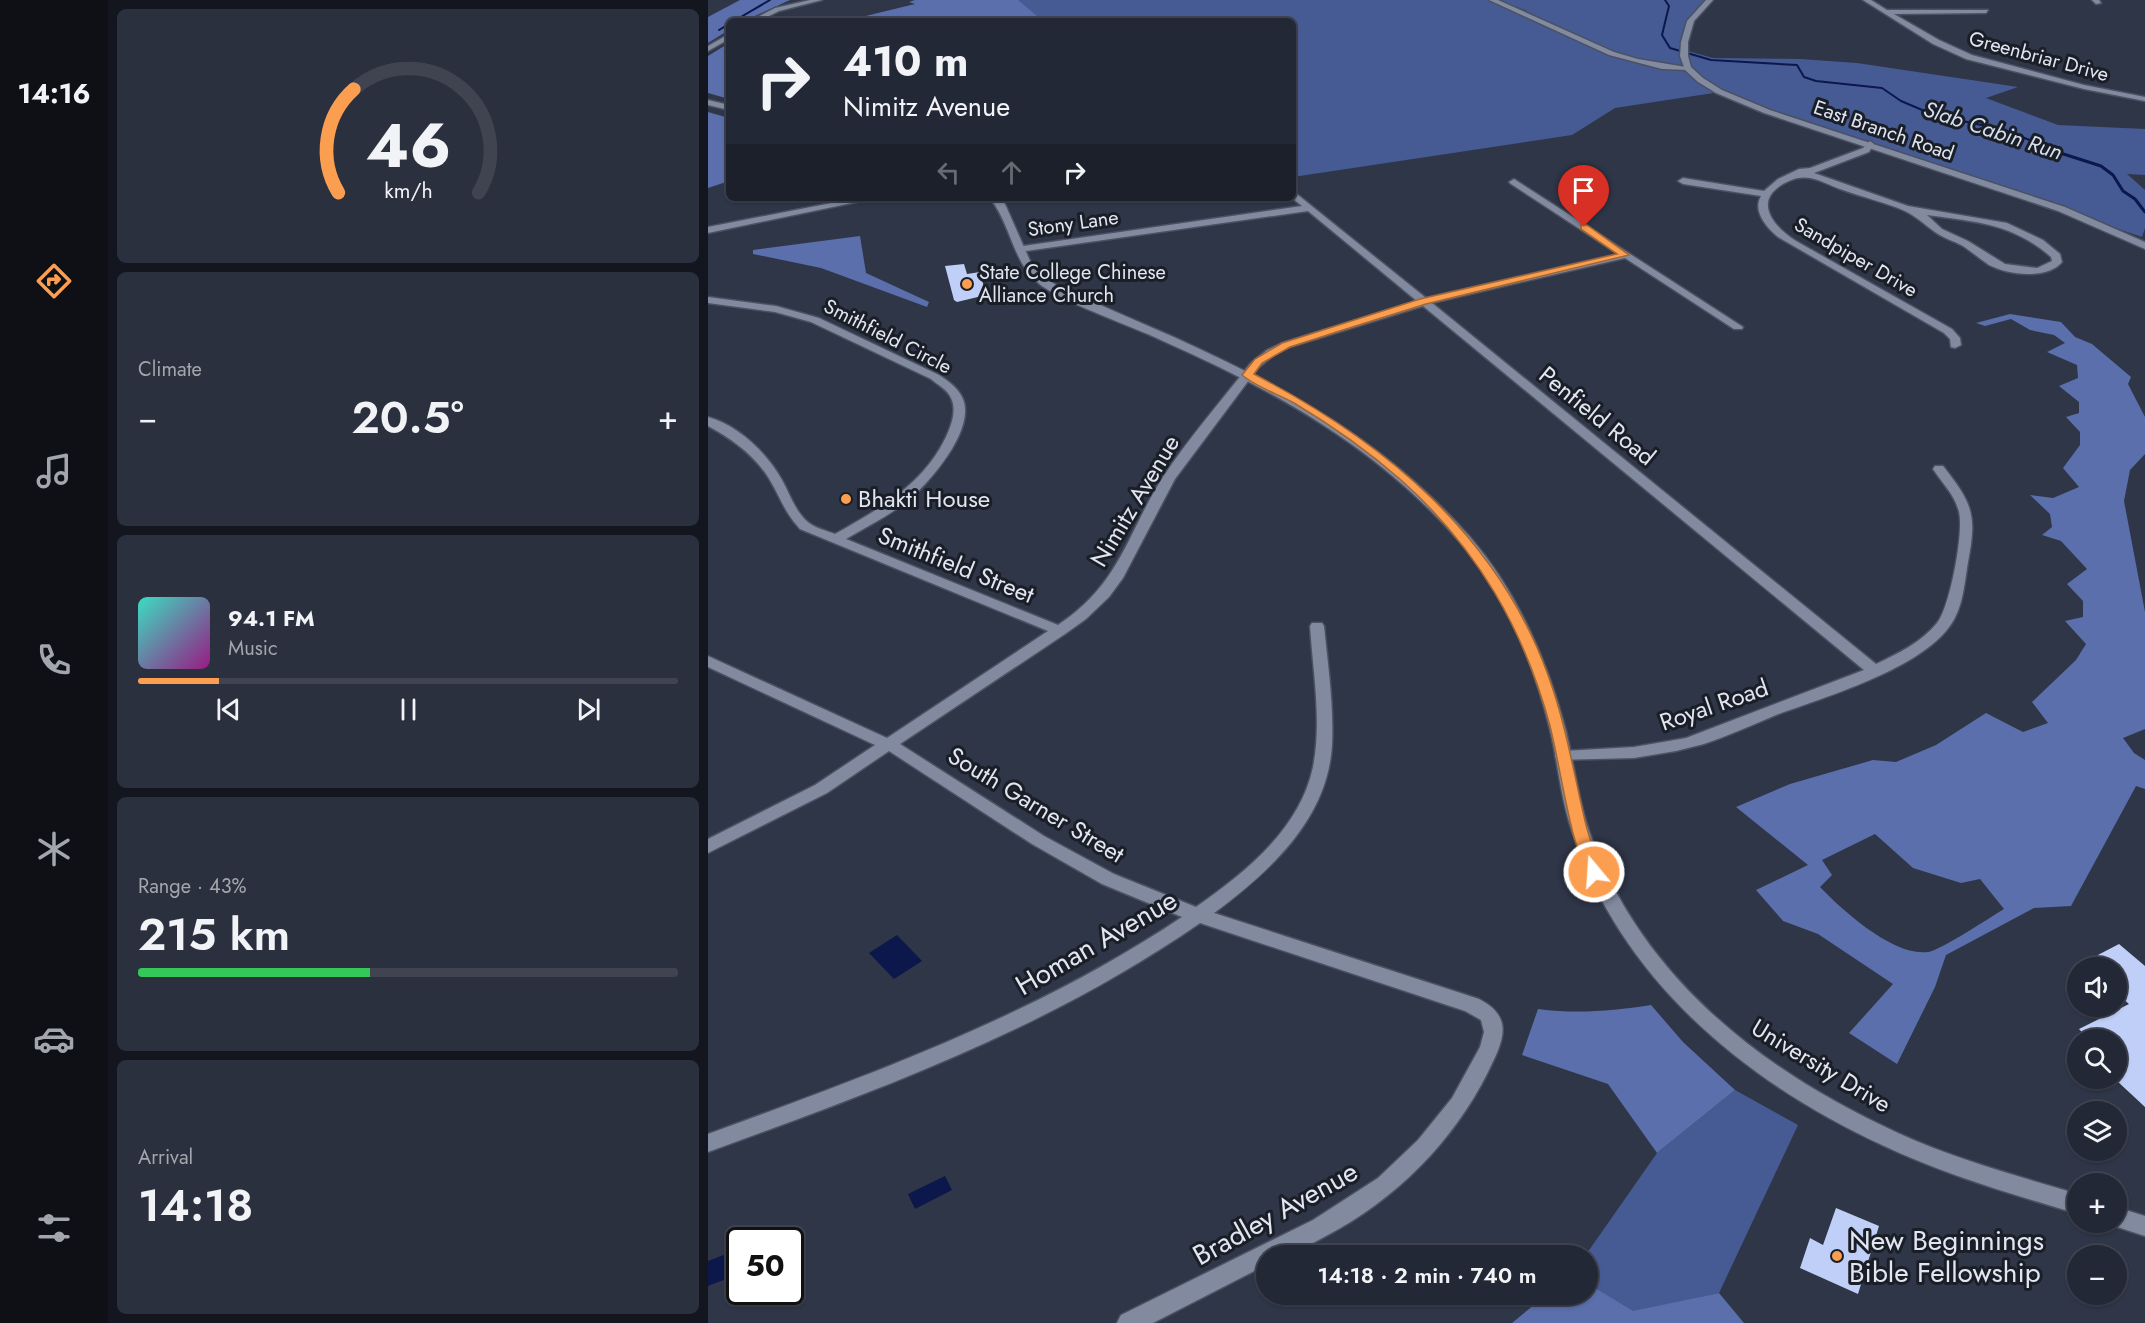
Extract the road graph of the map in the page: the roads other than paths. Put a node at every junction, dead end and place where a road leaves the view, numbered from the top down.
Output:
1 (819, 0) edge
2 (1492, 0) edge
3 (1710, 0) edge
4 (1866, 0) edge
5 (1986, 11) dead end
6 (1887, 12) junction
7 (760, 18) edge
8 (726, 38) edge
9 (708, 49) edge
10 (1688, 68) junction
11 (2145, 99) edge
12 (708, 102) edge
13 (726, 107) edge
14 (1870, 144) junction
15 (1802, 171) junction
16 (1683, 181) dead end
17 (1514, 182) dead end
18 (1766, 194) junction
19 (1296, 196) edge
20 (856, 201) edge
21 (997, 201) edge
22 (1310, 208) junction
23 (1906, 208) junction
24 (1935, 213) junction
25 (1932, 224) junction
26 (708, 230) edge
27 (2145, 246) edge
28 (1019, 249) junction
29 (1625, 255) junction
30 (708, 300) edge
31 (1423, 302) junction
32 (1738, 327) dead end
33 (1955, 345) dead end
34 (1248, 375) junction
35 (708, 421) edge
36 (1939, 469) dead end
37 (835, 540) junction
38 (1317, 626) dead end
39 (1060, 631) junction
40 (708, 661) edge
41 (1874, 670) junction
42 (887, 744) junction
43 (1563, 756) junction
44 (708, 847) edge
45 (1200, 915) junction
46 (1486, 1011) joint
47 (708, 1143) edge
48 (2067, 1200) edge
49 (2127, 1220) edge
50 (2145, 1226) edge
51 (1129, 1323) edge

1 - 7 street
2 - 10 street
3 - 10 street
4 - 6 street, Greenbriar Drive
5 - 6 street
6 - 11 street, Greenbriar Drive
8 - 9 street
10 - 14 street, East Branch Road
12 - 13 street
14 - 15 street
14 - 27 street, East Branch Road
15 - 18 street
15 - 23 street
16 - 18 street
17 - 29 street
18 - 33 street, Sandpiper Drive
19 - 22 street, Penfield Road
20 - 26 street
21 - 28 street, University Drive
22 - 28 street, Stony Lane
22 - 31 street, Penfield Road
23 - 24 street
23 - 25 street
24 - 25 street
24 - 25 street
28 - 34 street, University Drive
29 - 31 street, Nimitz Avenue
29 - 32 street
30 - 37 street, Smithfield Circle
31 - 34 street, Nimitz Avenue
31 - 41 street, Penfield Road
34 - 39 street, Nimitz Avenue
34 - 43 street, University Drive
35 - 37 street, Smithfield Street
36 - 41 street, Royal Road
37 - 39 street, Smithfield Street
38 - 45 street, Homan Avenue
39 - 42 street, Nimitz Avenue
40 - 42 street, South Garner Street
41 - 43 street, Royal Road
42 - 44 street, Nimitz Avenue
42 - 45 street, South Garner Street
43 - 48 street, University Drive
45 - 46 street, South Garner Street
45 - 47 street, Homan Avenue
46 - 51 street, Bradley Avenue
49 - 50 street

